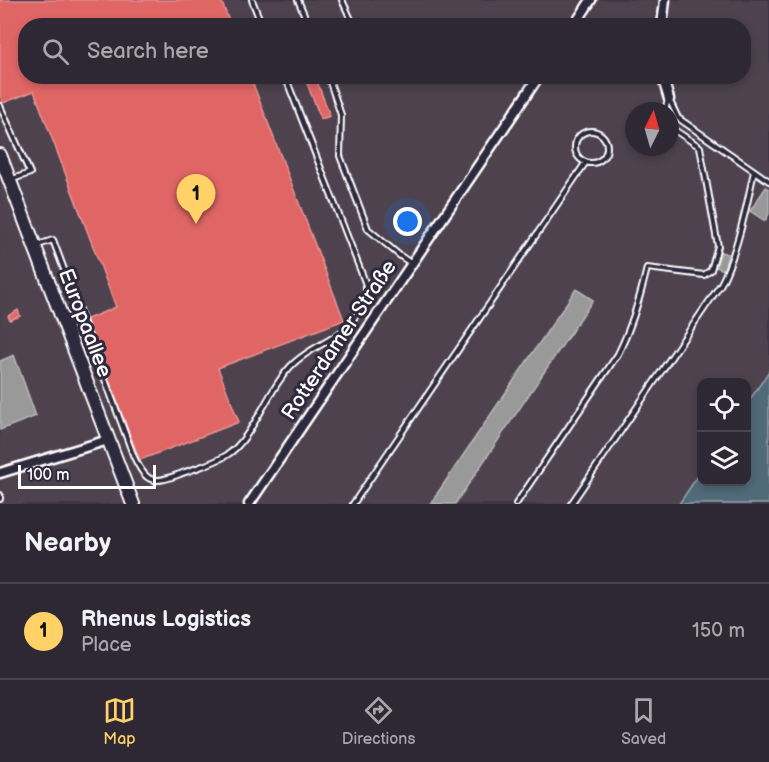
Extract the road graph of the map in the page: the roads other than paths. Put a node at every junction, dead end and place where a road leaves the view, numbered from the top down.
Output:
1 (252, 0) edge
2 (298, 0) edge
3 (342, 0) edge
4 (591, 0) edge
5 (665, 0) edge
6 (259, 18) edge
7 (306, 18) edge
8 (350, 18) edge
9 (579, 18) edge
10 (663, 18) edge
11 (288, 84) edge
12 (330, 84) edge
13 (534, 84) edge
14 (664, 84) edge
15 (669, 99) junction
16 (668, 102) edge
17 (0, 106) edge
18 (679, 133) edge
19 (0, 155) edge
20 (586, 162) junction
21 (754, 171) junction
22 (10, 180) junction
23 (769, 181) edge
24 (34, 246) junction
25 (413, 264) junction
26 (108, 440) junction
27 (0, 473) edge
28 (133, 504) edge
29 (249, 504) edge
30 (353, 504) edge
31 (516, 504) edge
32 (571, 504) edge

1 - 6 lane
2 - 7 lane
3 - 8 lane
4 - 9 street
5 - 10 street
11 - 24 lane
12 - 25 lane
13 - 25 street, Rotterdamer Straße
14 - 15 street
15 - 16 lane
15 - 21 lane
17 - 22 lane
18 - 31 lane
19 - 22 main road, Europaallee
20 - 20 lane
20 - 30 lane
21 - 23 lane
21 - 32 lane
22 - 24 main road, Europaallee
24 - 26 main road, Europaallee
25 - 29 street, Rotterdamer Straße
26 - 27 street
26 - 28 main road, Europaallee

